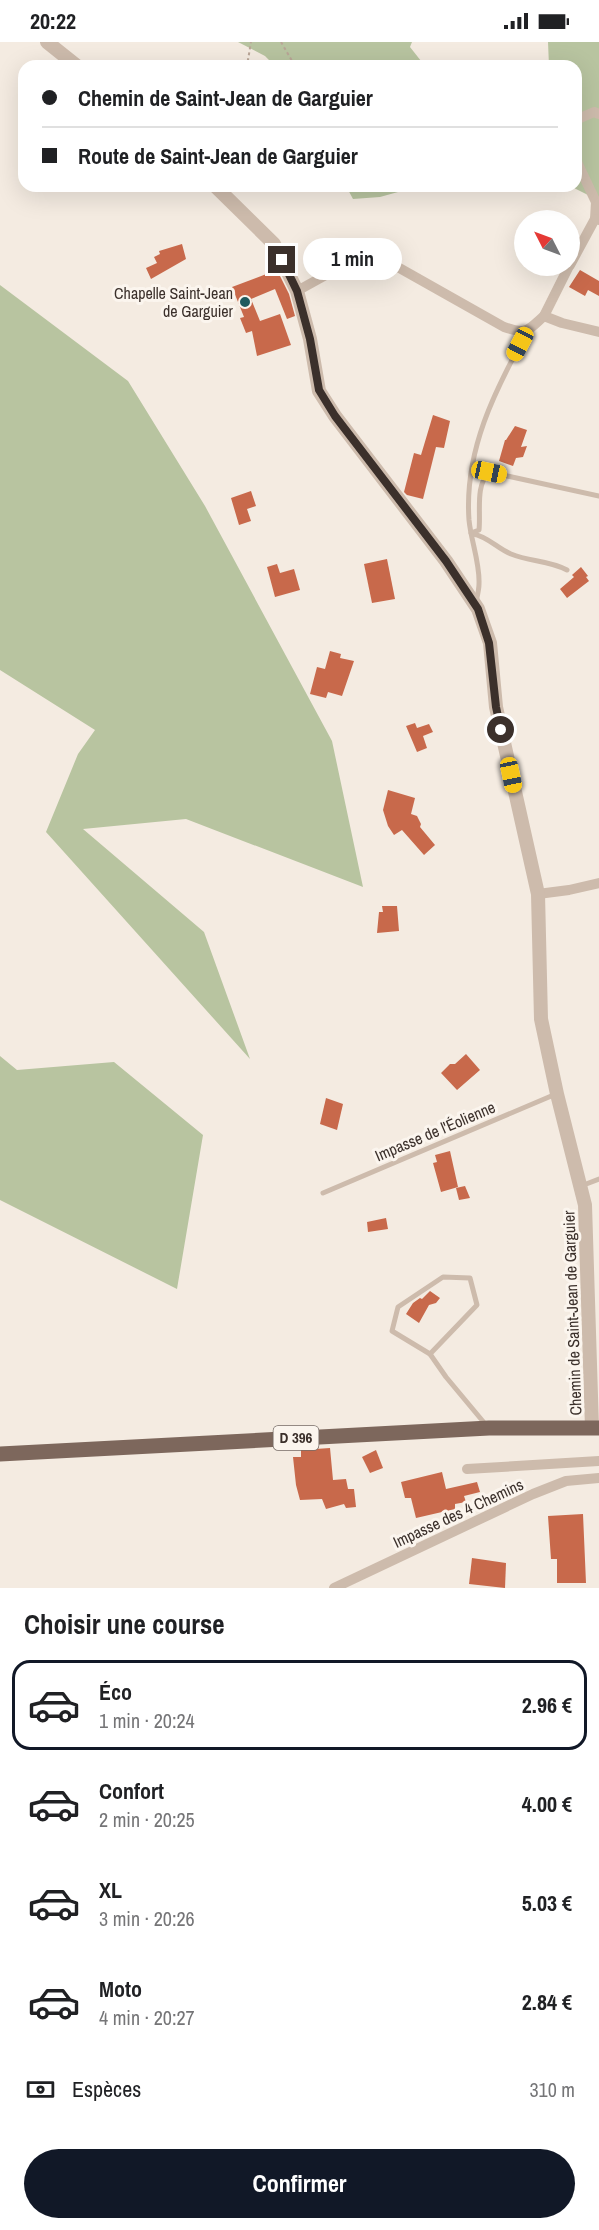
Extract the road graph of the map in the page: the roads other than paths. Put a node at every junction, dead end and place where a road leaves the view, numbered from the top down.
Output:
1 (46, 42) edge
2 (69, 60) edge
3 (599, 114) edge
4 (582, 117) edge
5 (582, 173) edge
6 (221, 192) edge
7 (597, 219) edge
8 (580, 248) edge
9 (564, 276) edge
10 (297, 291) junction
11 (544, 316) junction
12 (526, 332) junction
13 (599, 332) edge
14 (599, 496) edge
15 (471, 533) junction
16 (567, 570) dead end
17 (476, 606) junction
18 (599, 883) edge
19 (538, 894) junction
20 (557, 1094) junction
21 (599, 1179) edge
22 (581, 1186) junction
23 (323, 1193) dead end
24 (430, 1354) junction
25 (489, 1428) junction
26 (596, 1428) edge
27 (0, 1454) edge
28 (599, 1461) edge
29 (467, 1469) dead end
30 (599, 1478) edge
31 (334, 1588) edge

1 - 2 street
3 - 4 street
5 - 7 street
6 - 10 street, Chemin de Saint-Jean de Garguier
7 - 8 street
9 - 11 street
10 - 12 street
10 - 17 street, Chemin de Saint-Jean de Garguier
11 - 12 street
11 - 13 street
12 - 15 lane
14 - 15 lane
15 - 16 lane
15 - 17 lane
17 - 19 street, Chemin de Saint-Jean de Garguier
18 - 19 street
19 - 20 street, Chemin de Saint-Jean de Garguier
20 - 22 street, Chemin de Saint-Jean de Garguier
20 - 23 lane, Impasse de l'Éolienne
21 - 22 lane
22 - 26 street, Chemin de Saint-Jean de Garguier
24 - 24 lane
24 - 25 lane
25 - 26 main road, D 396
25 - 27 main road, D 396
28 - 29 street
30 - 31 street, Impasse des 4 Chemins

